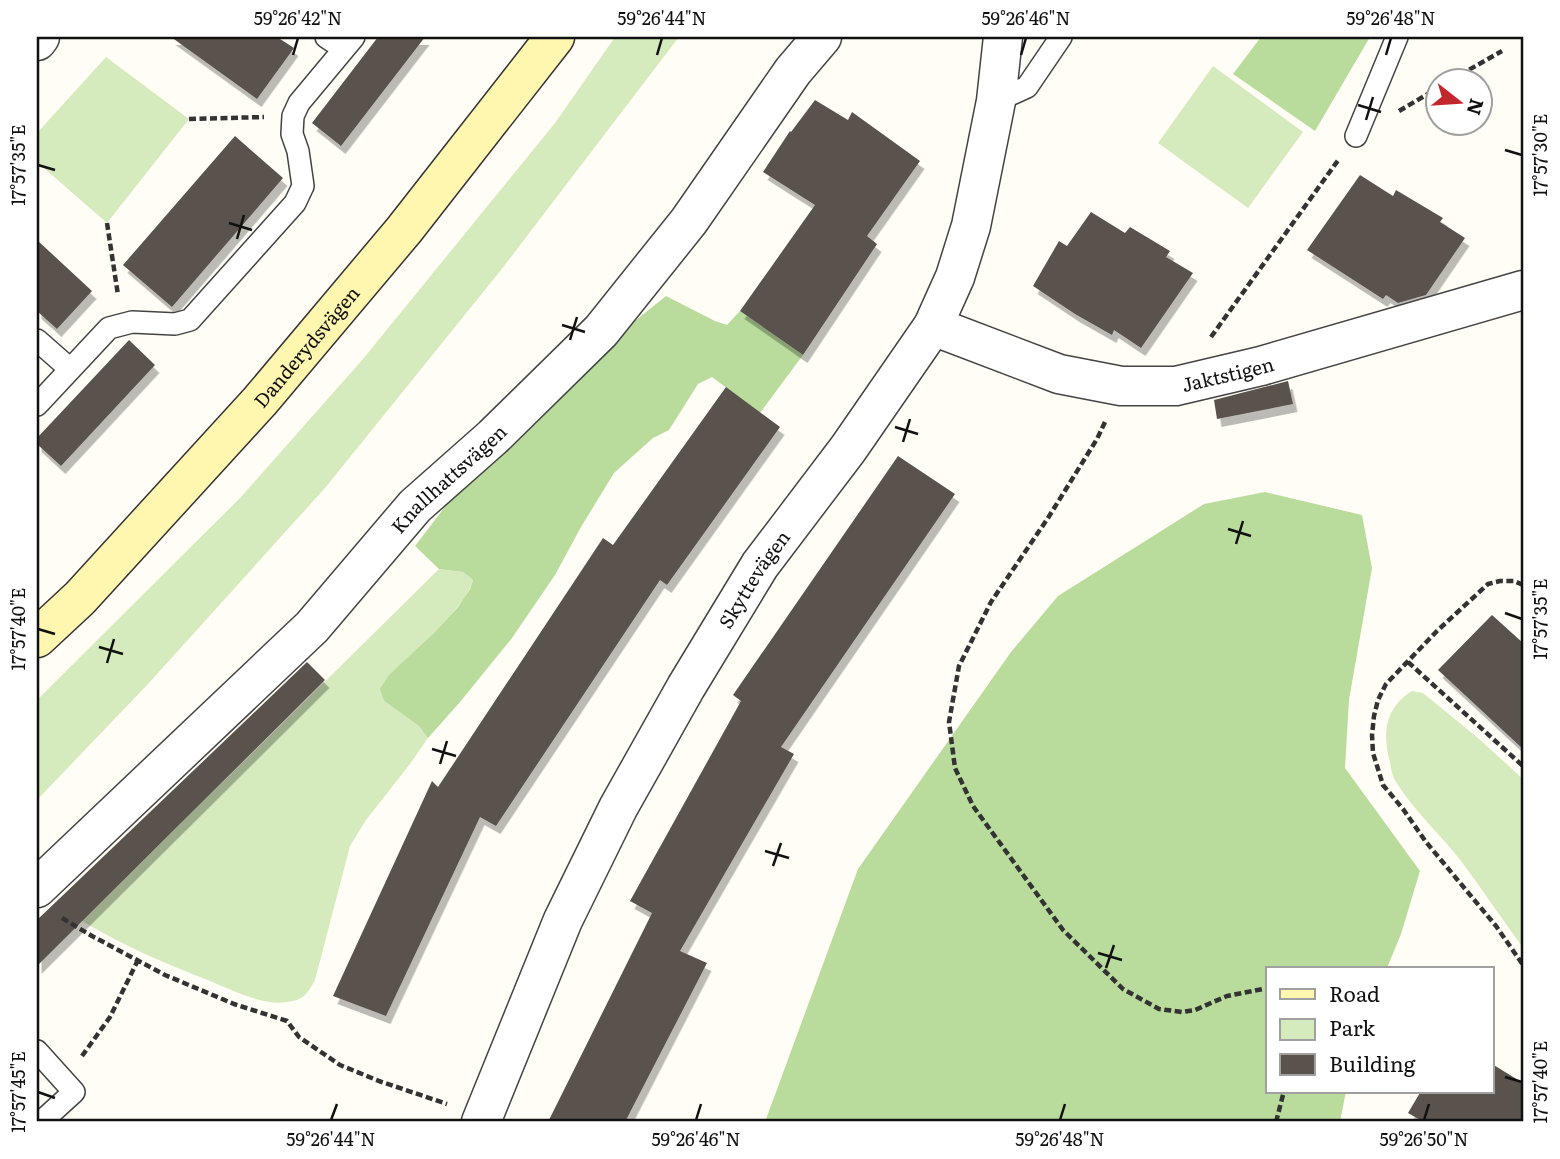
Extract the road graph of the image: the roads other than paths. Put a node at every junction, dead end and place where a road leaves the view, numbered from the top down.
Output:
1 (326, 37) edge
2 (555, 37) edge
3 (822, 37) edge
4 (1003, 37) edge
5 (1061, 37) edge
6 (1397, 37) edge
7 (349, 43) edge
8 (996, 101) junction
9 (1356, 135) road end
10 (1523, 290) edge
11 (933, 326) junction
12 (37, 340) edge
13 (70, 369) junction
14 (37, 405) edge
15 (37, 638) edge
16 (47, 902) edge
17 (37, 1051) edge
18 (466, 1114) edge
19 (41, 1122) edge

1 - 7 lane
2 - 15 main road, Danderydsvägen
3 - 16 street, Knallhattsvägen
4 - 8 street, Skyttevägen
5 - 8 lane
6 - 9 lane
7 - 13 lane
8 - 11 street, Skyttevägen
10 - 11 street, Jaktstigen
11 - 18 street, Skyttevägen
12 - 13 lane
13 - 14 lane
17 - 19 lane

